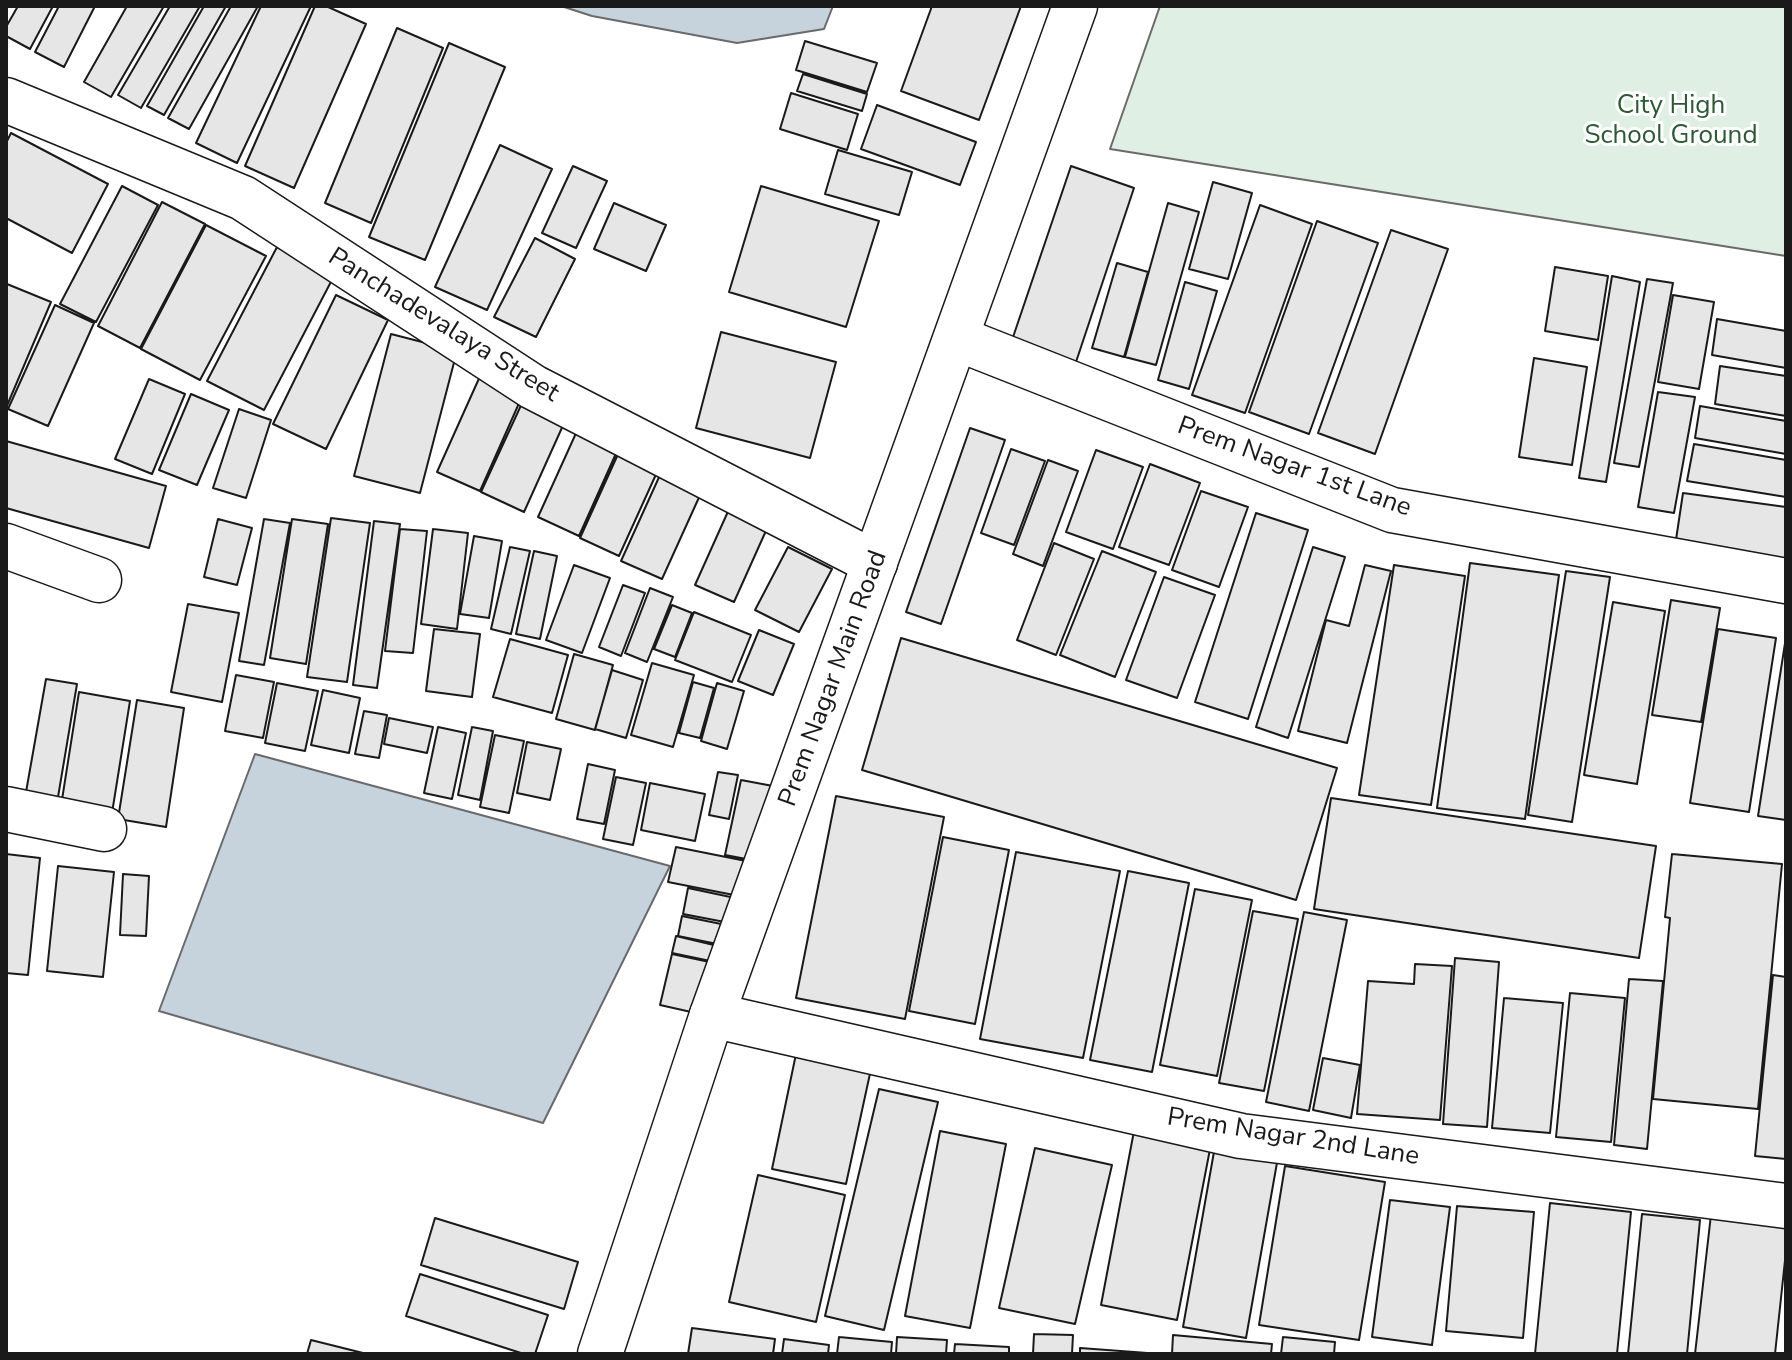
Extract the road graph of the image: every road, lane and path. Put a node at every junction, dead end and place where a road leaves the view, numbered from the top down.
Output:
1 (1075, 6) edge
2 (6, 100) edge
3 (956, 338) junction
4 (6, 546) edge
5 (875, 563) junction
6 (99, 580) dead end
7 (1786, 581) edge
8 (6, 809) edge
9 (104, 829) dead end
10 (712, 1015) junction
11 (1786, 1206) edge
12 (600, 1354) edge

1 - 3 street, Prem Nagar Main Road
2 - 5 street, Panchadevalaya Street
3 - 5 street, Prem Nagar Main Road
3 - 7 street, Prem Nagar 1st Lane
4 - 6 street
5 - 10 street, Prem Nagar Main Road
8 - 9 street
10 - 11 street, Prem Nagar 2nd Lane
10 - 12 street, Prem Nagar Main Road

